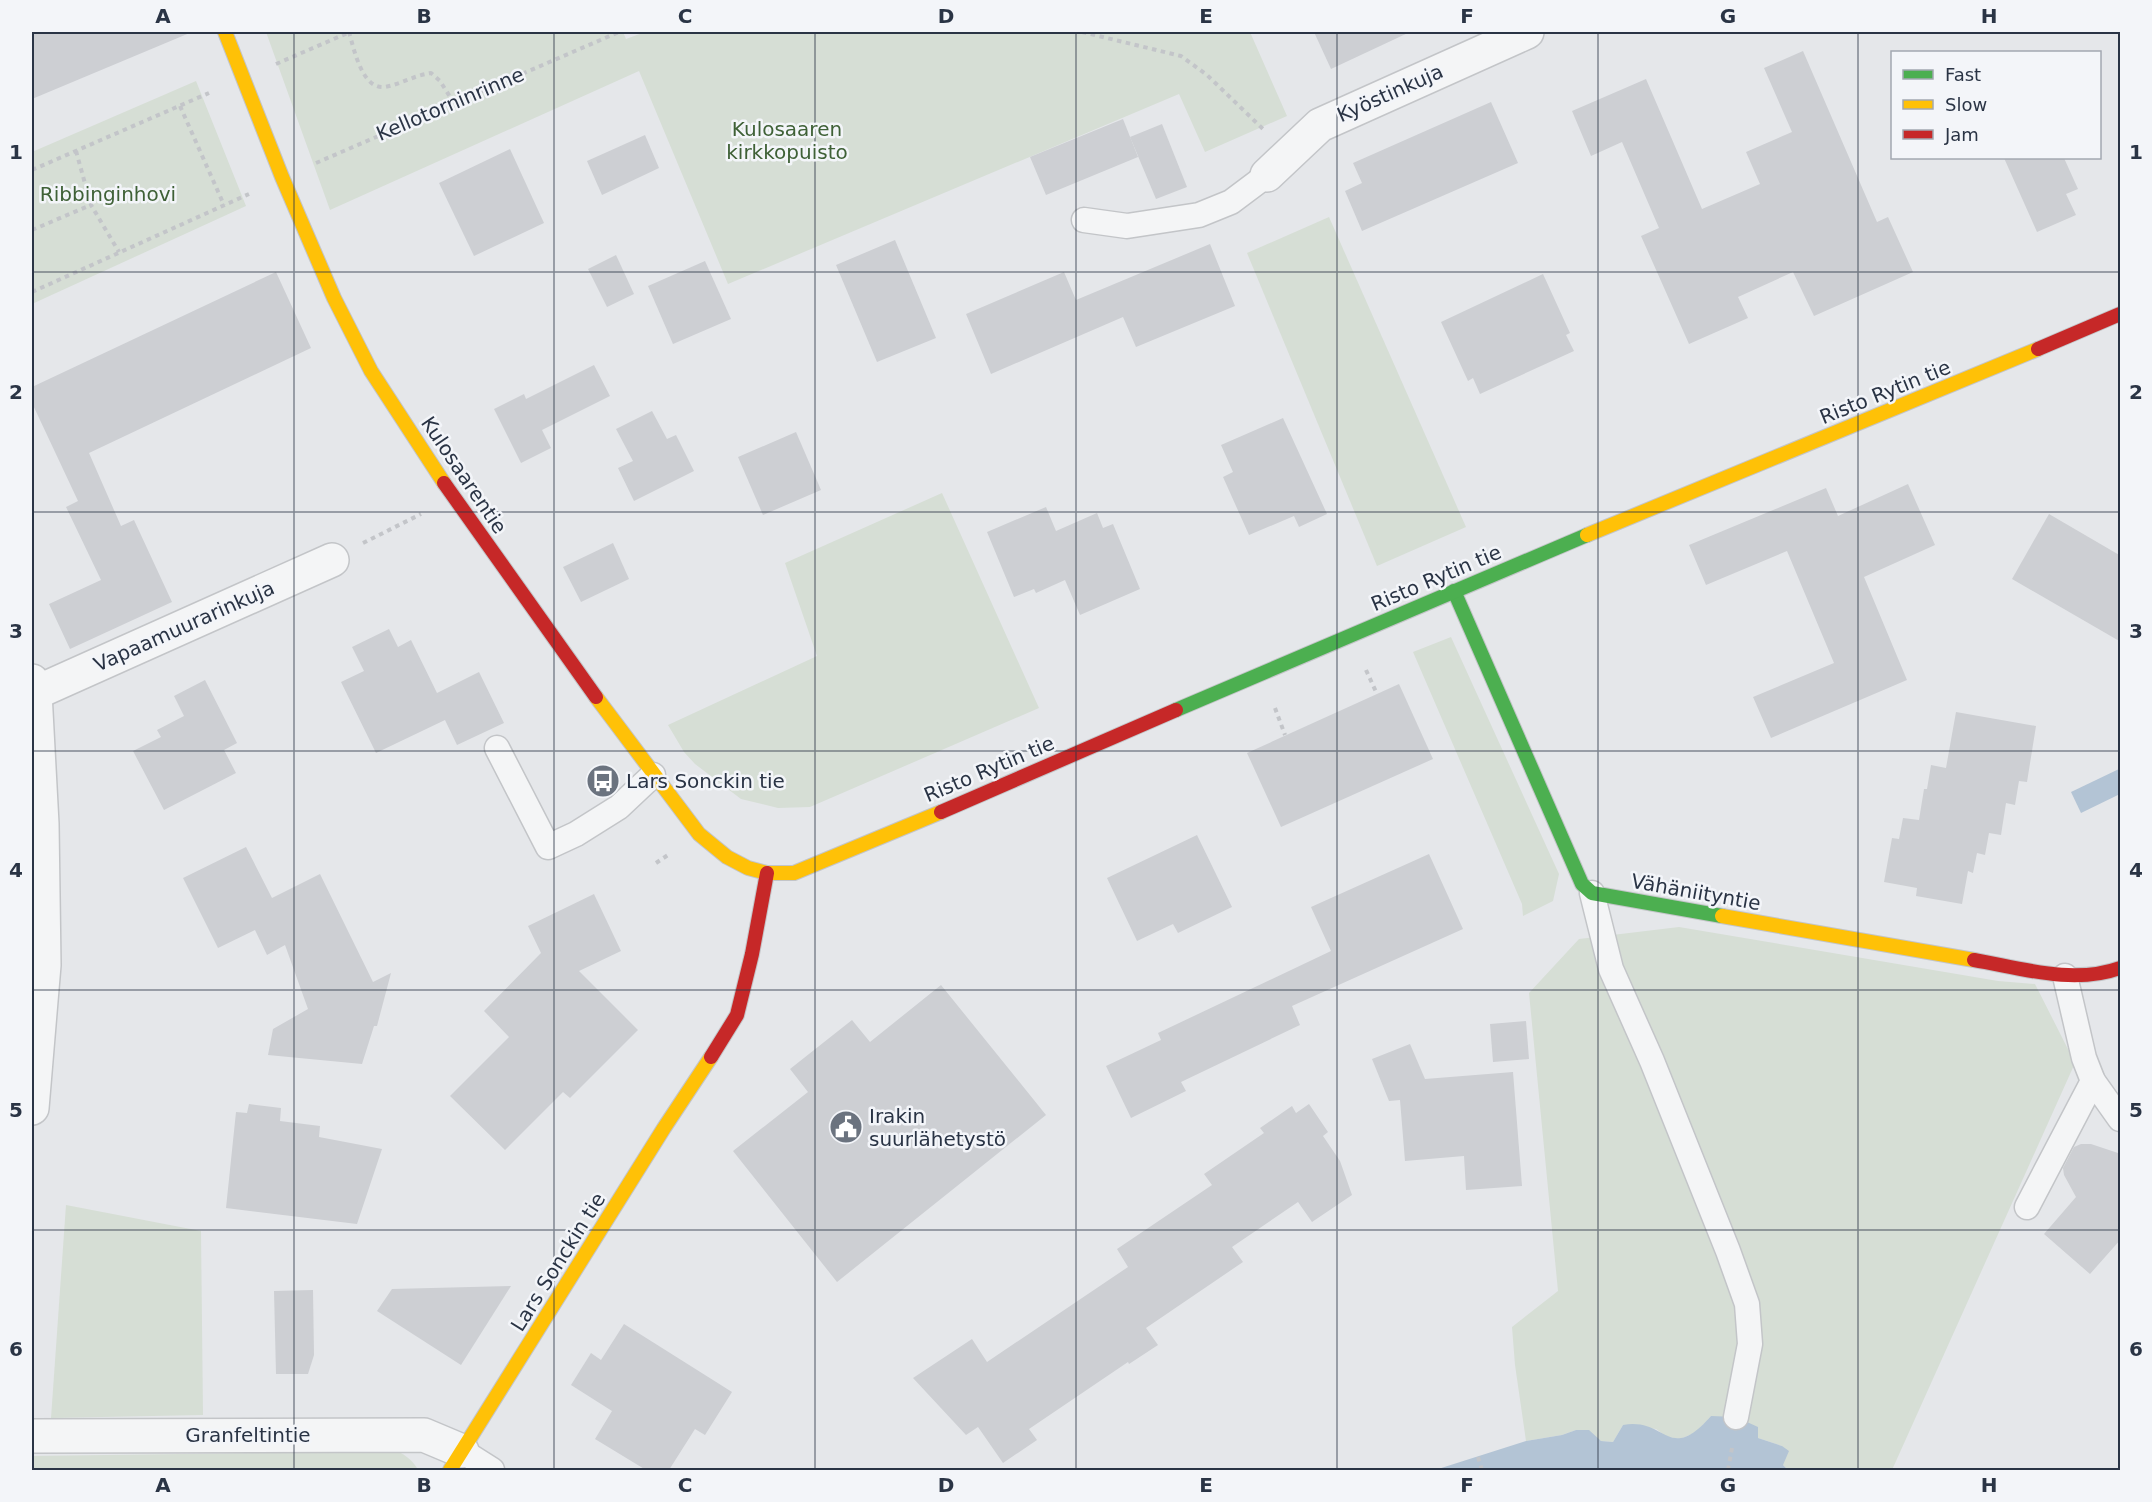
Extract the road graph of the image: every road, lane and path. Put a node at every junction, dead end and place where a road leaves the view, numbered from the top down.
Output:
1 (225, 32) edge
2 (349, 32) edge
3 (619, 32) edge
4 (1082, 32) edge
5 (1527, 32) edge
6 (243, 79) junction
7 (214, 91) dead end
8 (454, 103) junction
9 (180, 106) junction
10 (76, 151) junction
11 (1278, 165) junction
12 (32, 170) edge
13 (282, 177) junction
14 (255, 191) dead end
15 (91, 205) junction
16 (224, 205) junction
17 (1084, 220) dead end
18 (32, 230) edge
19 (119, 252) junction
20 (32, 292) edge
21 (2121, 314) edge
22 (451, 494) junction
23 (332, 560) joint
24 (1454, 591) junction
25 (1364, 667) dead end
26 (33, 687) edge
27 (1377, 694) dead end
28 (1273, 705) dead end
29 (1285, 735) dead end
30 (497, 748) dead end
31 (654, 775) junction
32 (767, 873) junction
33 (1593, 893) junction
34 (2121, 968) edge
35 (2065, 976) junction
36 (2093, 1081) junction
37 (32, 1108) edge
38 (2121, 1119) edge
39 (2027, 1207) dead end
40 (1736, 1417) dead end
41 (32, 1436) edge
42 (1478, 1457) dead end
43 (456, 1461) edge
44 (492, 1470) edge
45 (1482, 1470) edge

1 - 6 street, Kulosaarentie
2 - 6 path
2 - 8 path
3 - 8 path, Kellotorninrinne
4 - 11 path
5 - 11 street, Kyöstinkuja
6 - 13 street, Kulosaarentie
7 - 9 path
8 - 13 path, Kellotorninrinne
9 - 10 path
9 - 16 path
10 - 12 path
10 - 15 path
11 - 17 lane
13 - 22 street, Kulosaarentie
14 - 16 path
15 - 18 path
15 - 19 path
16 - 19 path
19 - 20 path
21 - 24 street, Risto Rytin tie
22 - 23 path
22 - 31 street, Kulosaarentie
23 - 26 street, Vapaamuurarinkuja
24 - 32 street, Risto Rytin tie
24 - 33 street
25 - 27 path
26 - 37 street
28 - 29 path
30 - 31 lane
31 - 32 street, Kulosaarentie
32 - 43 street, Lars Sonckin tie
33 - 35 street, Vähäniityntie
33 - 40 lane
34 - 35 street, Vähäniityntie
35 - 36 lane
36 - 38 lane
36 - 39 lane
41 - 43 street, Granfeltintie
42 - 45 path
43 - 44 lane

